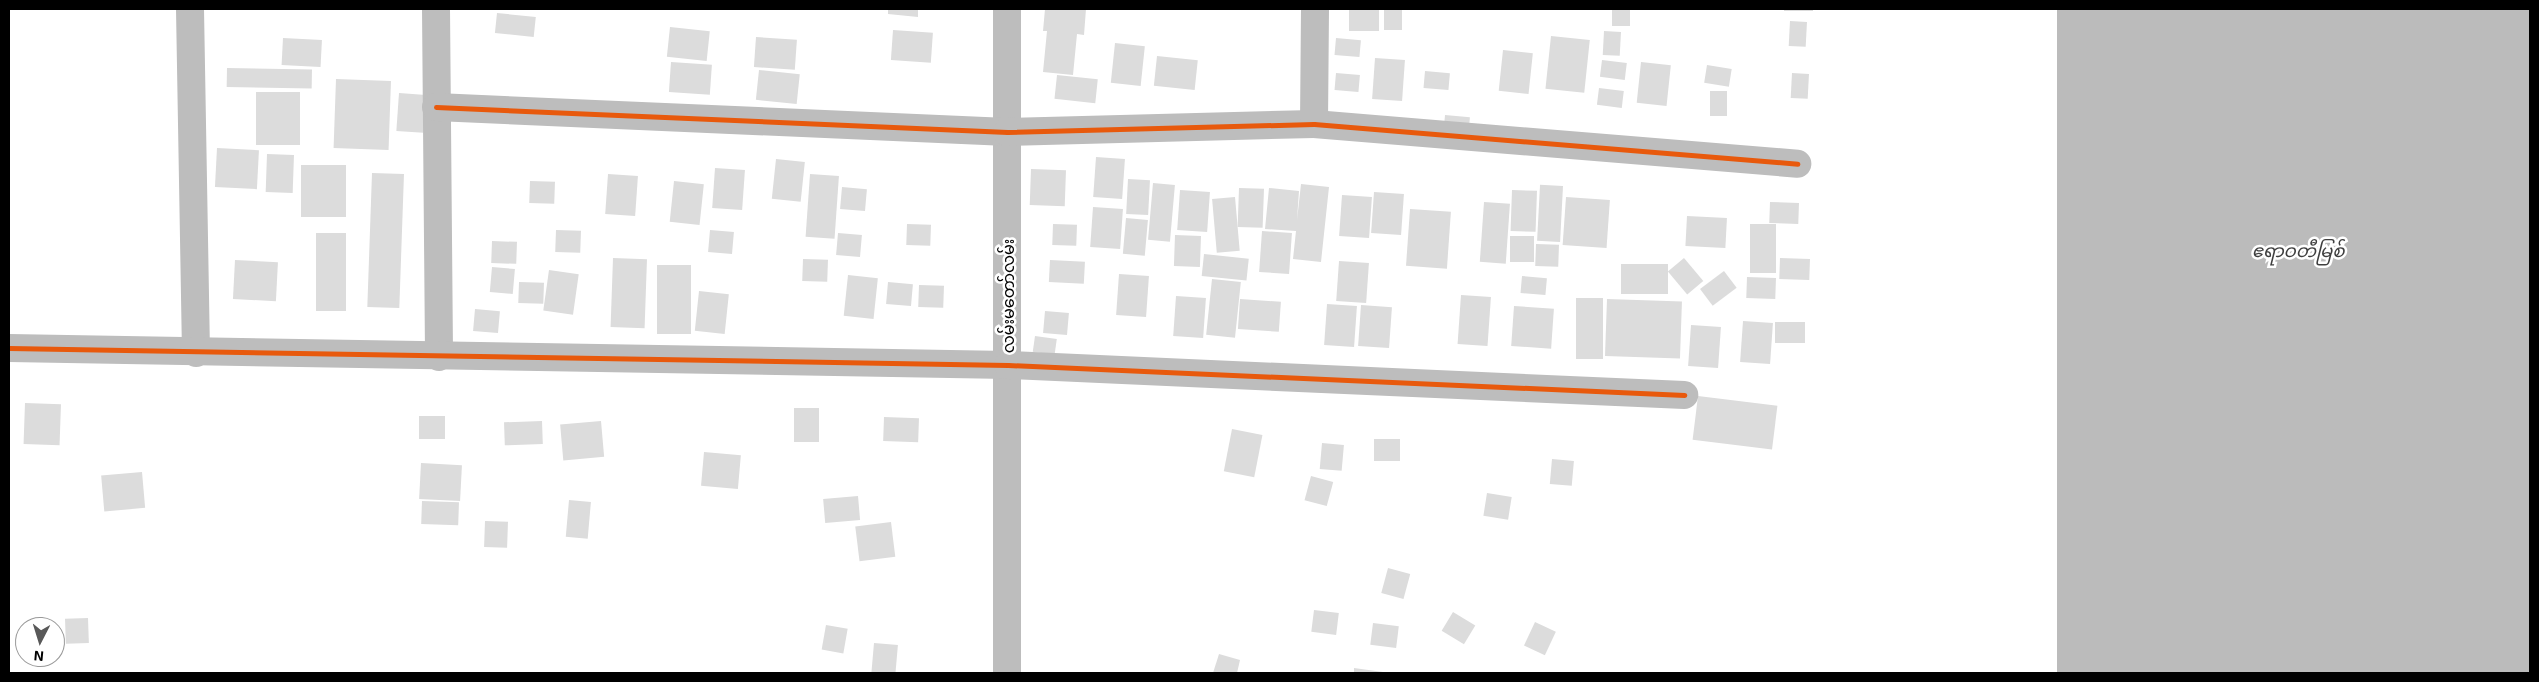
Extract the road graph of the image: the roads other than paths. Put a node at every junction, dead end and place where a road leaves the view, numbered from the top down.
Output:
1 (190, 9) edge
2 (436, 9) edge
3 (1007, 9) edge
4 (1315, 9) edge
5 (436, 107) junction
6 (1314, 124) junction
7 (1007, 132) junction
8 (1797, 164) dead end
9 (9, 348) edge
10 (196, 353) junction
11 (439, 357) junction
12 (1008, 365) junction
13 (1684, 395) dead end
14 (1007, 673) edge

1 - 10 street
2 - 5 street
3 - 7 street, လမ်းမတော်လမ်း
4 - 6 street
5 - 7 street
5 - 11 street
6 - 7 street
6 - 8 street
7 - 12 street, လမ်းမတော်လမ်း
9 - 10 street
10 - 11 street
11 - 12 street
12 - 13 street
12 - 14 street, လမ်းမတော်လမ်း

